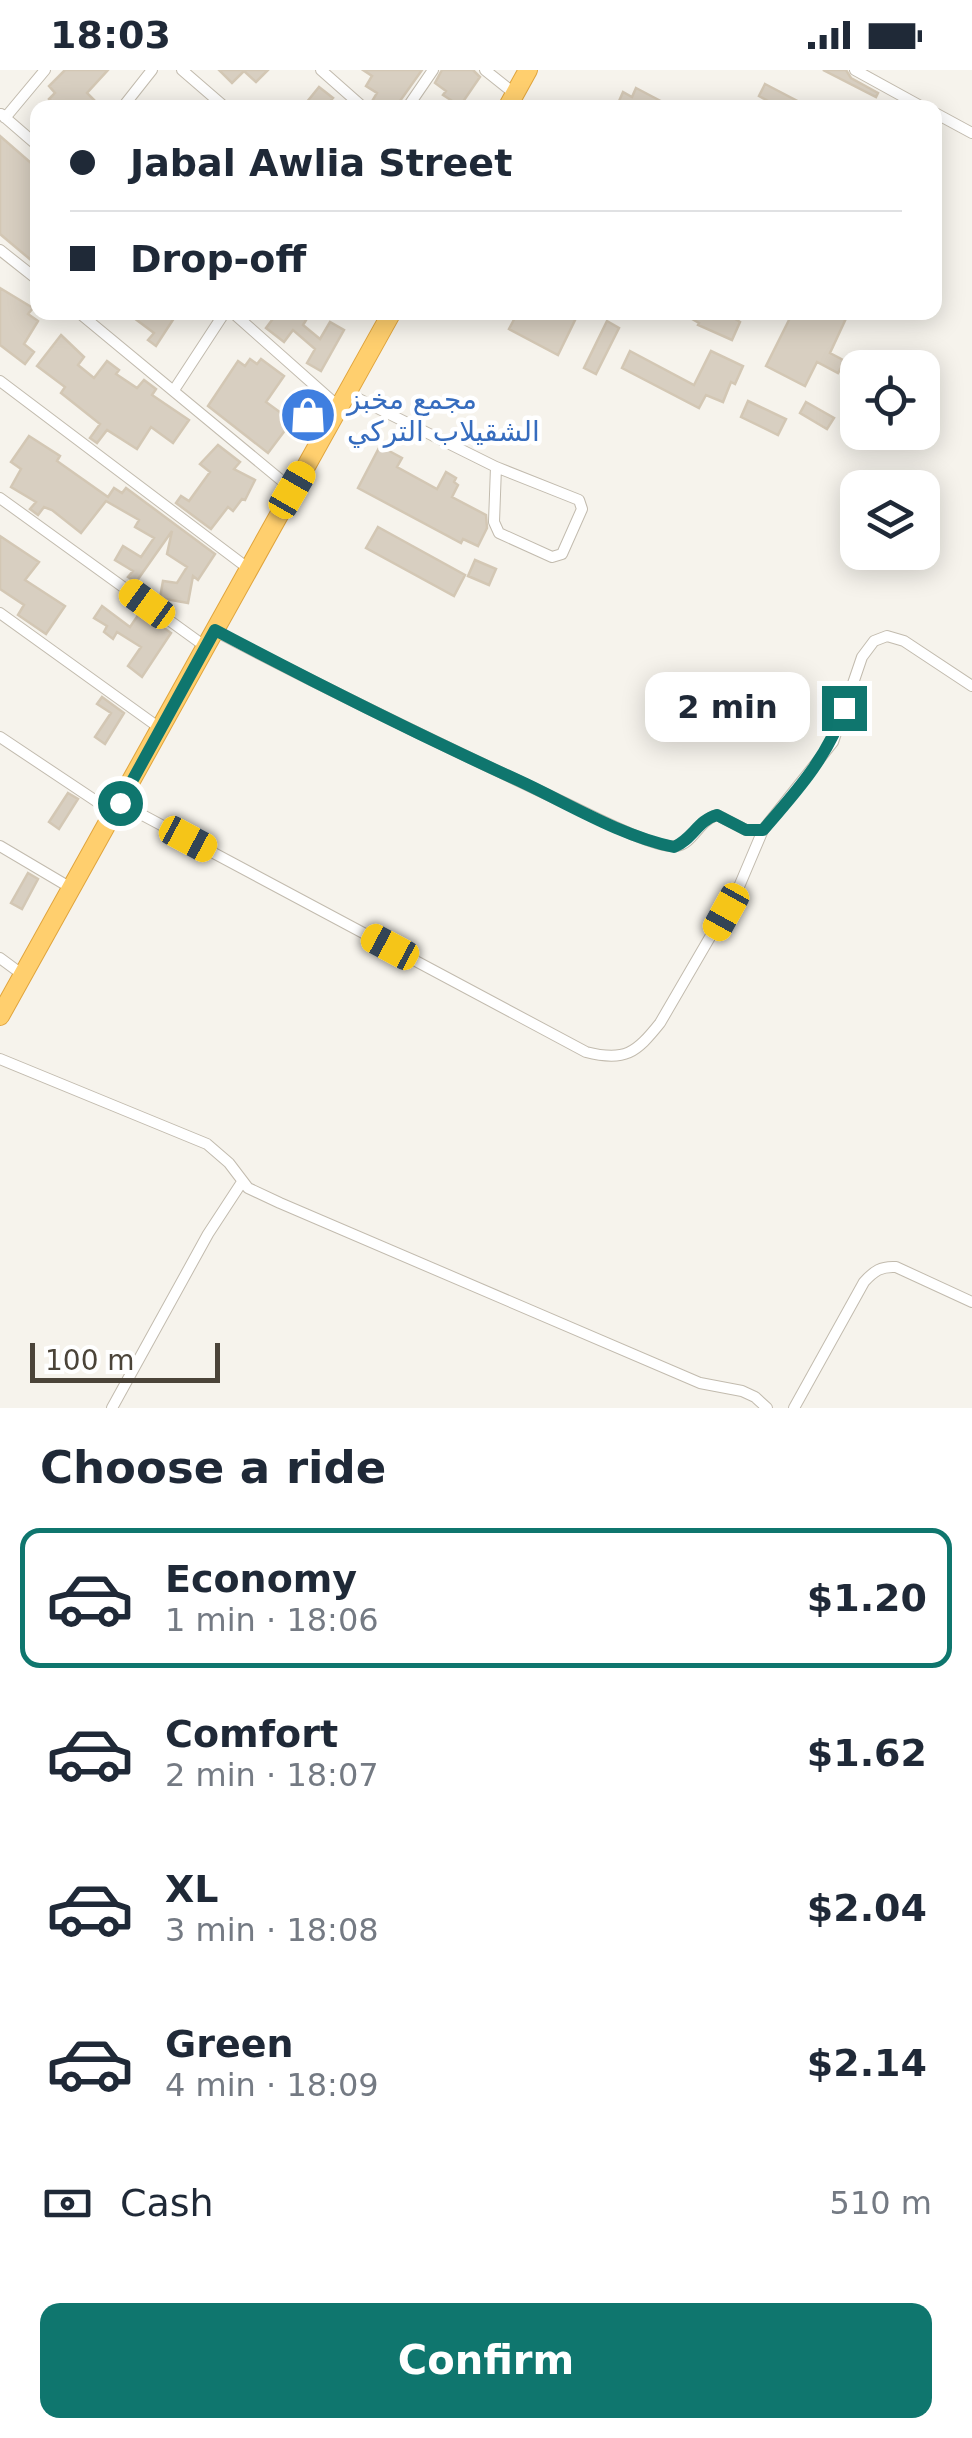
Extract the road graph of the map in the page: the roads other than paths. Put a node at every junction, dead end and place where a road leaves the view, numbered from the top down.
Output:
1 (46, 70) edge
2 (152, 70) edge
3 (182, 70) edge
4 (321, 70) edge
5 (432, 70) edge
6 (485, 70) edge
7 (528, 70) edge
8 (855, 70) edge
9 (128, 100) edge
10 (217, 100) edge
11 (355, 100) edge
12 (412, 100) edge
13 (510, 100) edge
14 (512, 100) edge
15 (909, 100) edge
16 (2, 116) edge
17 (942, 117) edge
18 (972, 133) edge
19 (30, 139) edge
20 (0, 250) edge
21 (30, 274) edge
22 (88, 320) edge
23 (223, 320) edge
24 (240, 320) edge
25 (249, 320) edge
26 (388, 320) edge
27 (246, 324) junction
28 (0, 381) edge
29 (174, 390) junction
30 (343, 400) junction
31 (496, 467) junction
32 (292, 490) junction
33 (0, 498) edge
34 (249, 570) junction
35 (0, 613) edge
36 (210, 639) junction
37 (972, 686) edge
38 (161, 729) junction
39 (0, 737) edge
40 (117, 808) junction
41 (763, 830) junction
42 (0, 846) edge
43 (71, 888) junction
44 (0, 958) edge
45 (23, 974) junction
46 (0, 1016) edge
47 (0, 1059) edge
48 (242, 1182) junction
49 (972, 1302) edge
50 (112, 1408) edge
51 (767, 1408) edge
52 (794, 1408) edge

1 - 16 street
2 - 9 street
3 - 10 street
4 - 11 street
5 - 12 street
6 - 13 street
7 - 14 highway
8 - 15 street
16 - 19 street
17 - 18 street
20 - 21 street
22 - 29 street
23 - 29 street
24 - 27 street
25 - 27 street
26 - 30 highway
27 - 30 street
28 - 34 street
29 - 32 street
30 - 31 street
30 - 32 highway
31 - 31 street
32 - 34 highway
33 - 36 street
34 - 36 highway
35 - 38 street
36 - 38 highway
36 - 41 street
37 - 41 street
38 - 40 highway
39 - 40 street
40 - 41 street
40 - 43 highway
42 - 43 street
43 - 45 highway
44 - 45 street
45 - 46 highway
47 - 48 street
48 - 50 street
48 - 51 street
49 - 52 street

